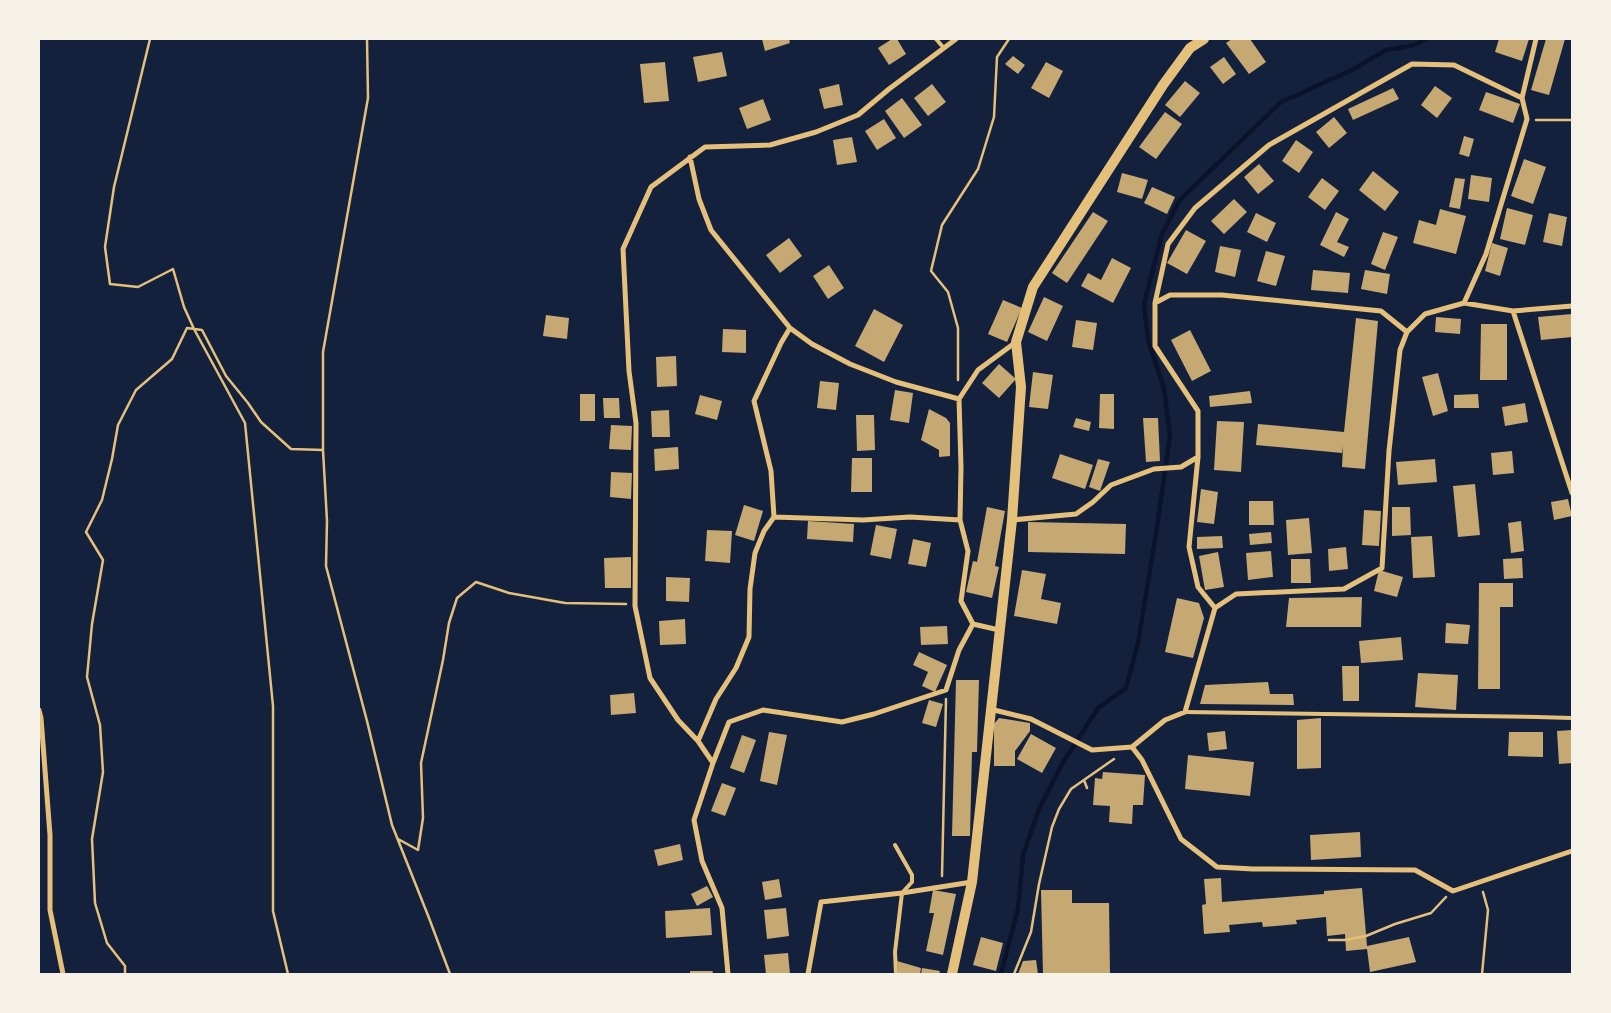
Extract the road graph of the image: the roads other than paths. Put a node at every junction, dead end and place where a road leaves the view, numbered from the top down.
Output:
1 (936, 39) edge
2 (956, 39) edge
3 (1204, 39) edge
4 (1536, 39) edge
5 (943, 47) junction
6 (1522, 98) junction
7 (690, 157) junction
8 (1155, 303) junction
9 (1464, 303) junction
10 (1572, 306) edge
11 (1513, 311) junction
12 (790, 328) junction
13 (1407, 332) junction
14 (1016, 342) junction
15 (959, 399) junction
16 (1198, 458) junction
17 (1572, 493) edge
18 (774, 517) junction
19 (960, 520) junction
20 (1012, 520) junction
21 (1215, 608) junction
22 (973, 624) junction
23 (999, 630) junction
24 (990, 709) junction
25 (39, 710) edge
26 (1185, 712) junction
27 (1572, 718) edge
28 (698, 741) junction
29 (1132, 747) junction
30 (713, 763) junction
31 (896, 845) dead end
32 (1572, 851) edge
33 (972, 882) junction
34 (902, 893) junction
35 (63, 974) edge
36 (728, 974) edge
37 (808, 974) edge
38 (896, 974) edge
39 (953, 974) edge

1 - 5 lane
2 - 5 street
3 - 14 main road
4 - 6 street
5 - 7 street
6 - 8 street
6 - 9 street
7 - 12 street
7 - 28 street
8 - 13 street
8 - 16 street
9 - 11 street
9 - 13 street
10 - 11 street
11 - 17 street
12 - 15 street
12 - 18 street
13 - 21 street
14 - 15 street
14 - 20 main road
15 - 19 street
16 - 20 street
16 - 21 street
18 - 19 street
18 - 28 street
19 - 22 street
20 - 23 main road
21 - 26 street
22 - 23 street
22 - 30 street
23 - 24 main road
24 - 29 street
24 - 33 main road
25 - 35 street
26 - 27 lane
26 - 29 street
28 - 30 street
29 - 32 street
30 - 36 street
31 - 34 lane
33 - 34 street
33 - 39 main road
34 - 37 street
34 - 38 lane

